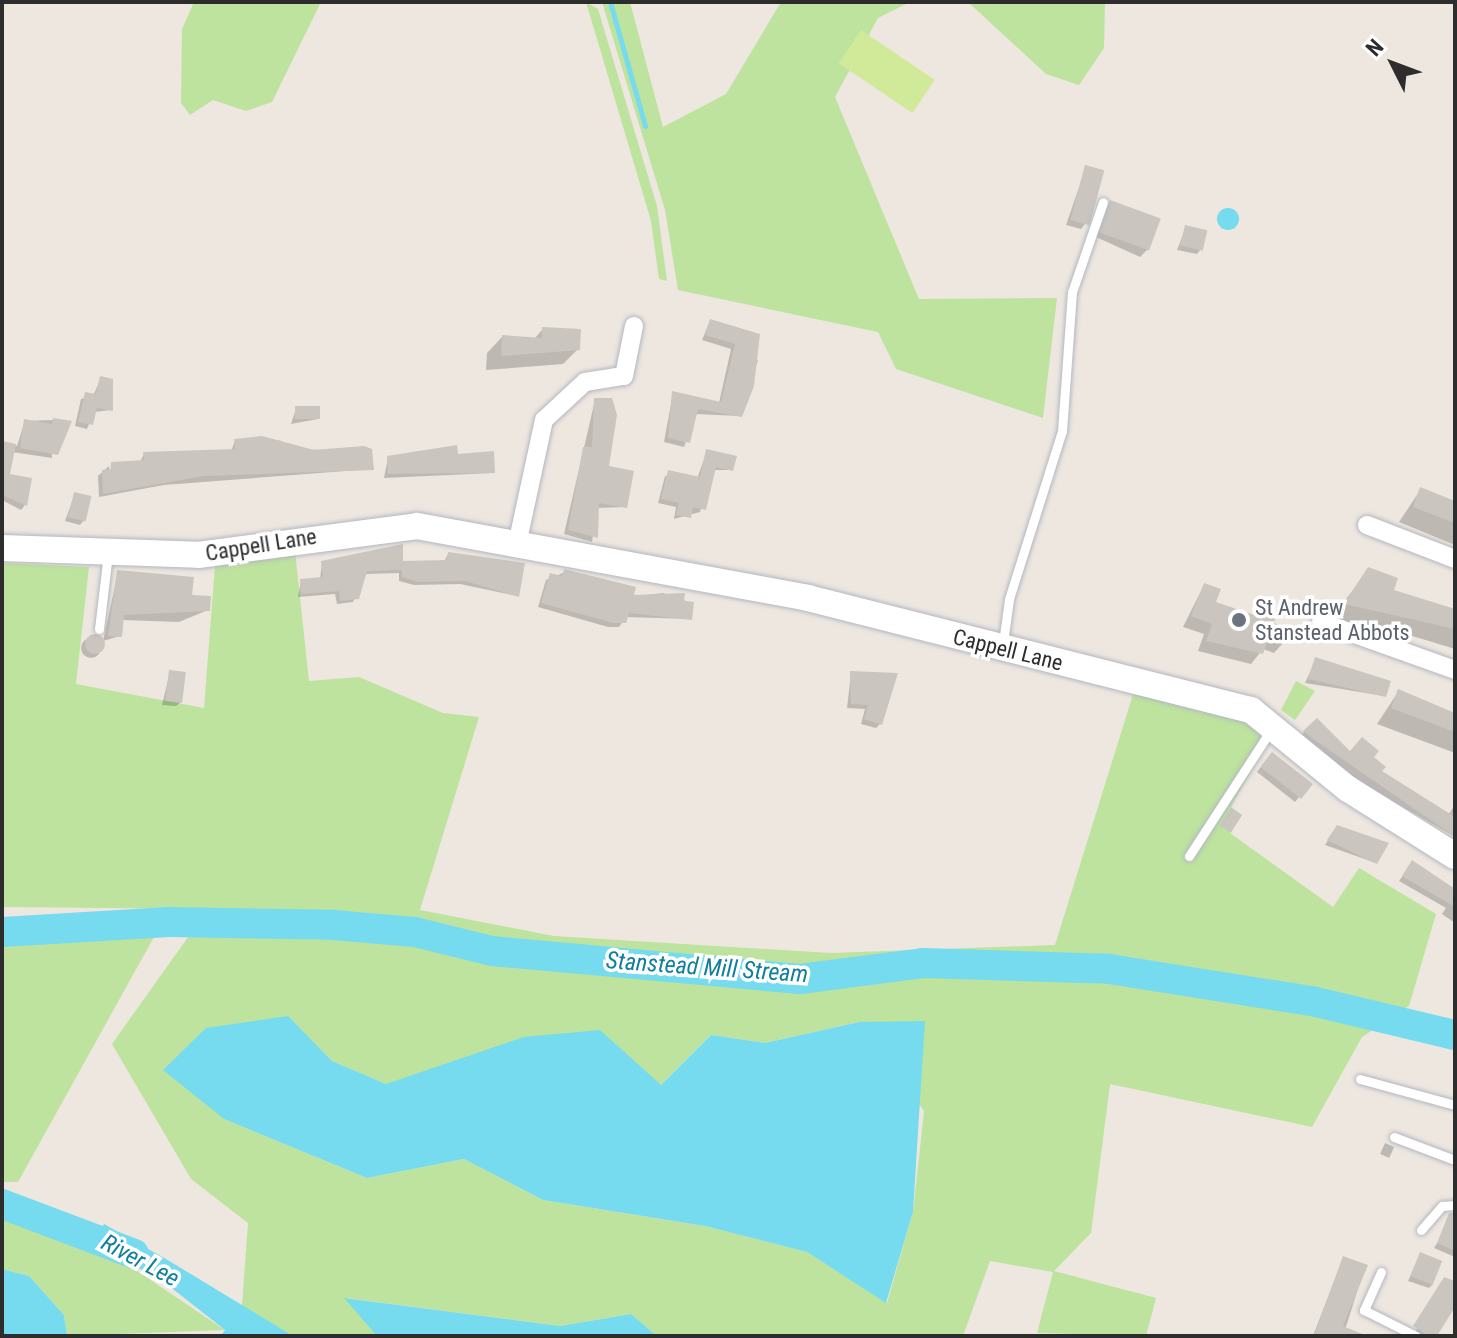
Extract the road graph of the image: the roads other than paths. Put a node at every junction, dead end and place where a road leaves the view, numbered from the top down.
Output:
1 (1103, 202) dead end
2 (634, 326) dead end
3 (1367, 525) dead end
4 (518, 540) junction
5 (2, 548) edge
6 (108, 553) junction
7 (1455, 559) edge
8 (1321, 622) dead end
9 (99, 629) dead end
10 (1002, 647) junction
11 (1455, 670) edge
12 (1275, 723) junction
13 (1189, 856) dead end
14 (1455, 856) edge
15 (1360, 1079) dead end
16 (1454, 1103) edge
17 (1394, 1137) dead end
18 (1455, 1160) edge
19 (1455, 1205) edge
20 (1421, 1230) dead end
21 (1381, 1272) dead end
22 (1416, 1336) edge

1 - 10 lane
2 - 4 street
3 - 7 street
4 - 6 street, Cappell Lane
4 - 10 street, Cappell Lane
5 - 6 street, Cappell Lane
6 - 9 lane
8 - 11 street
10 - 12 street, Cappell Lane
12 - 13 lane
12 - 14 street, Cappell Lane
15 - 16 lane
17 - 18 lane
19 - 20 lane
21 - 22 lane

